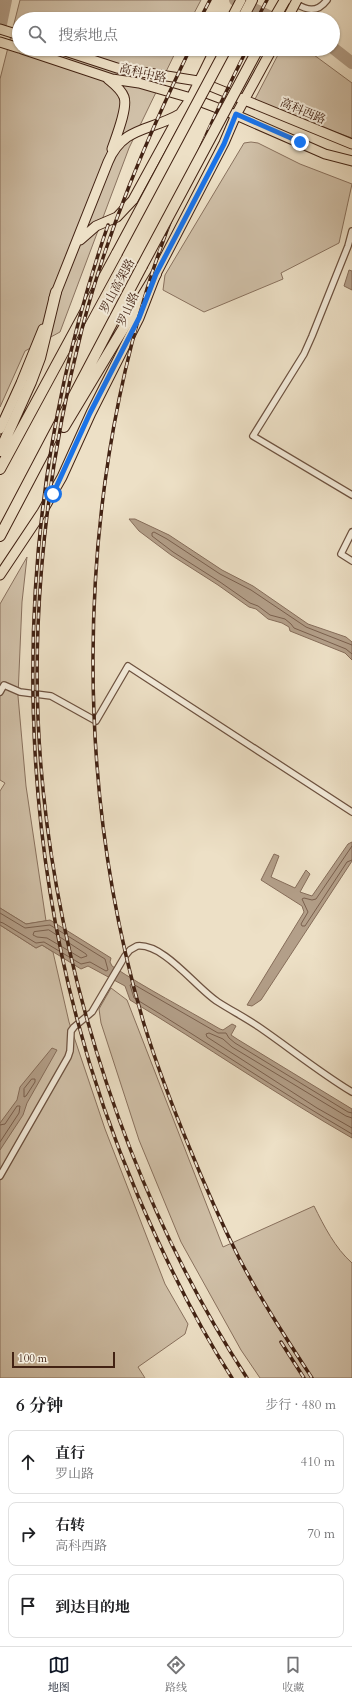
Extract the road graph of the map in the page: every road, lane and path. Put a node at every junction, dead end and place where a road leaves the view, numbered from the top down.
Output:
1 (241, 0) edge
2 (252, 0) edge
3 (285, 0) edge
4 (288, 0) edge
5 (297, 0) edge
6 (326, 0) edge
7 (234, 12) edge
8 (246, 12) edge
9 (278, 12) edge
10 (291, 12) edge
11 (0, 29) edge
12 (12, 33) edge
13 (42, 56) edge
14 (80, 56) edge
15 (210, 56) edge
16 (222, 56) edge
17 (254, 56) edge
18 (267, 56) edge
19 (103, 76) junction
20 (198, 81) junction
21 (191, 98) junction
22 (245, 100) junction
23 (180, 114) junction
24 (236, 114) junction
25 (352, 144) edge
26 (352, 161) edge
27 (108, 162) junction
28 (352, 231) edge
29 (77, 244) junction
30 (156, 274) junction
31 (56, 292) junction
32 (0, 429) edge
33 (0, 452) edge
34 (0, 469) edge
35 (352, 495) edge
36 (352, 532) edge
37 (1, 534) edge
38 (352, 561) edge
39 (0, 575) edge
40 (0, 692) edge
41 (352, 812) edge
42 (352, 1092) edge
43 (0, 1176) edge

1 - 7 main road
2 - 8 highway
3 - 9 highway
4 - 6 street
5 - 10 main road, bridge
11 - 12 main road
13 - 19 main road, 高科中路
14 - 20 main road, 高科中路
15 - 20 main road
16 - 34 highway, 罗山高架路, bridge
17 - 37 highway, 罗山高架路, bridge
18 - 22 main road, 罗山路
19 - 21 main road, 高科中路
19 - 27 main road
20 - 21 main road
20 - 22 main road, 高科中路
21 - 23 main road
21 - 24 main road, 高科中路
22 - 24 main road, 罗山路
22 - 25 main road, 高科西路
23 - 27 main road
23 - 29 main road
24 - 26 main road
24 - 30 main road, 罗山路
27 - 29 main road
28 - 35 street
29 - 31 main road
30 - 37 highway
30 - 39 main road, 罗山路
31 - 32 main road
31 - 33 highway
36 - 38 street
40 - 41 street
42 - 43 street

